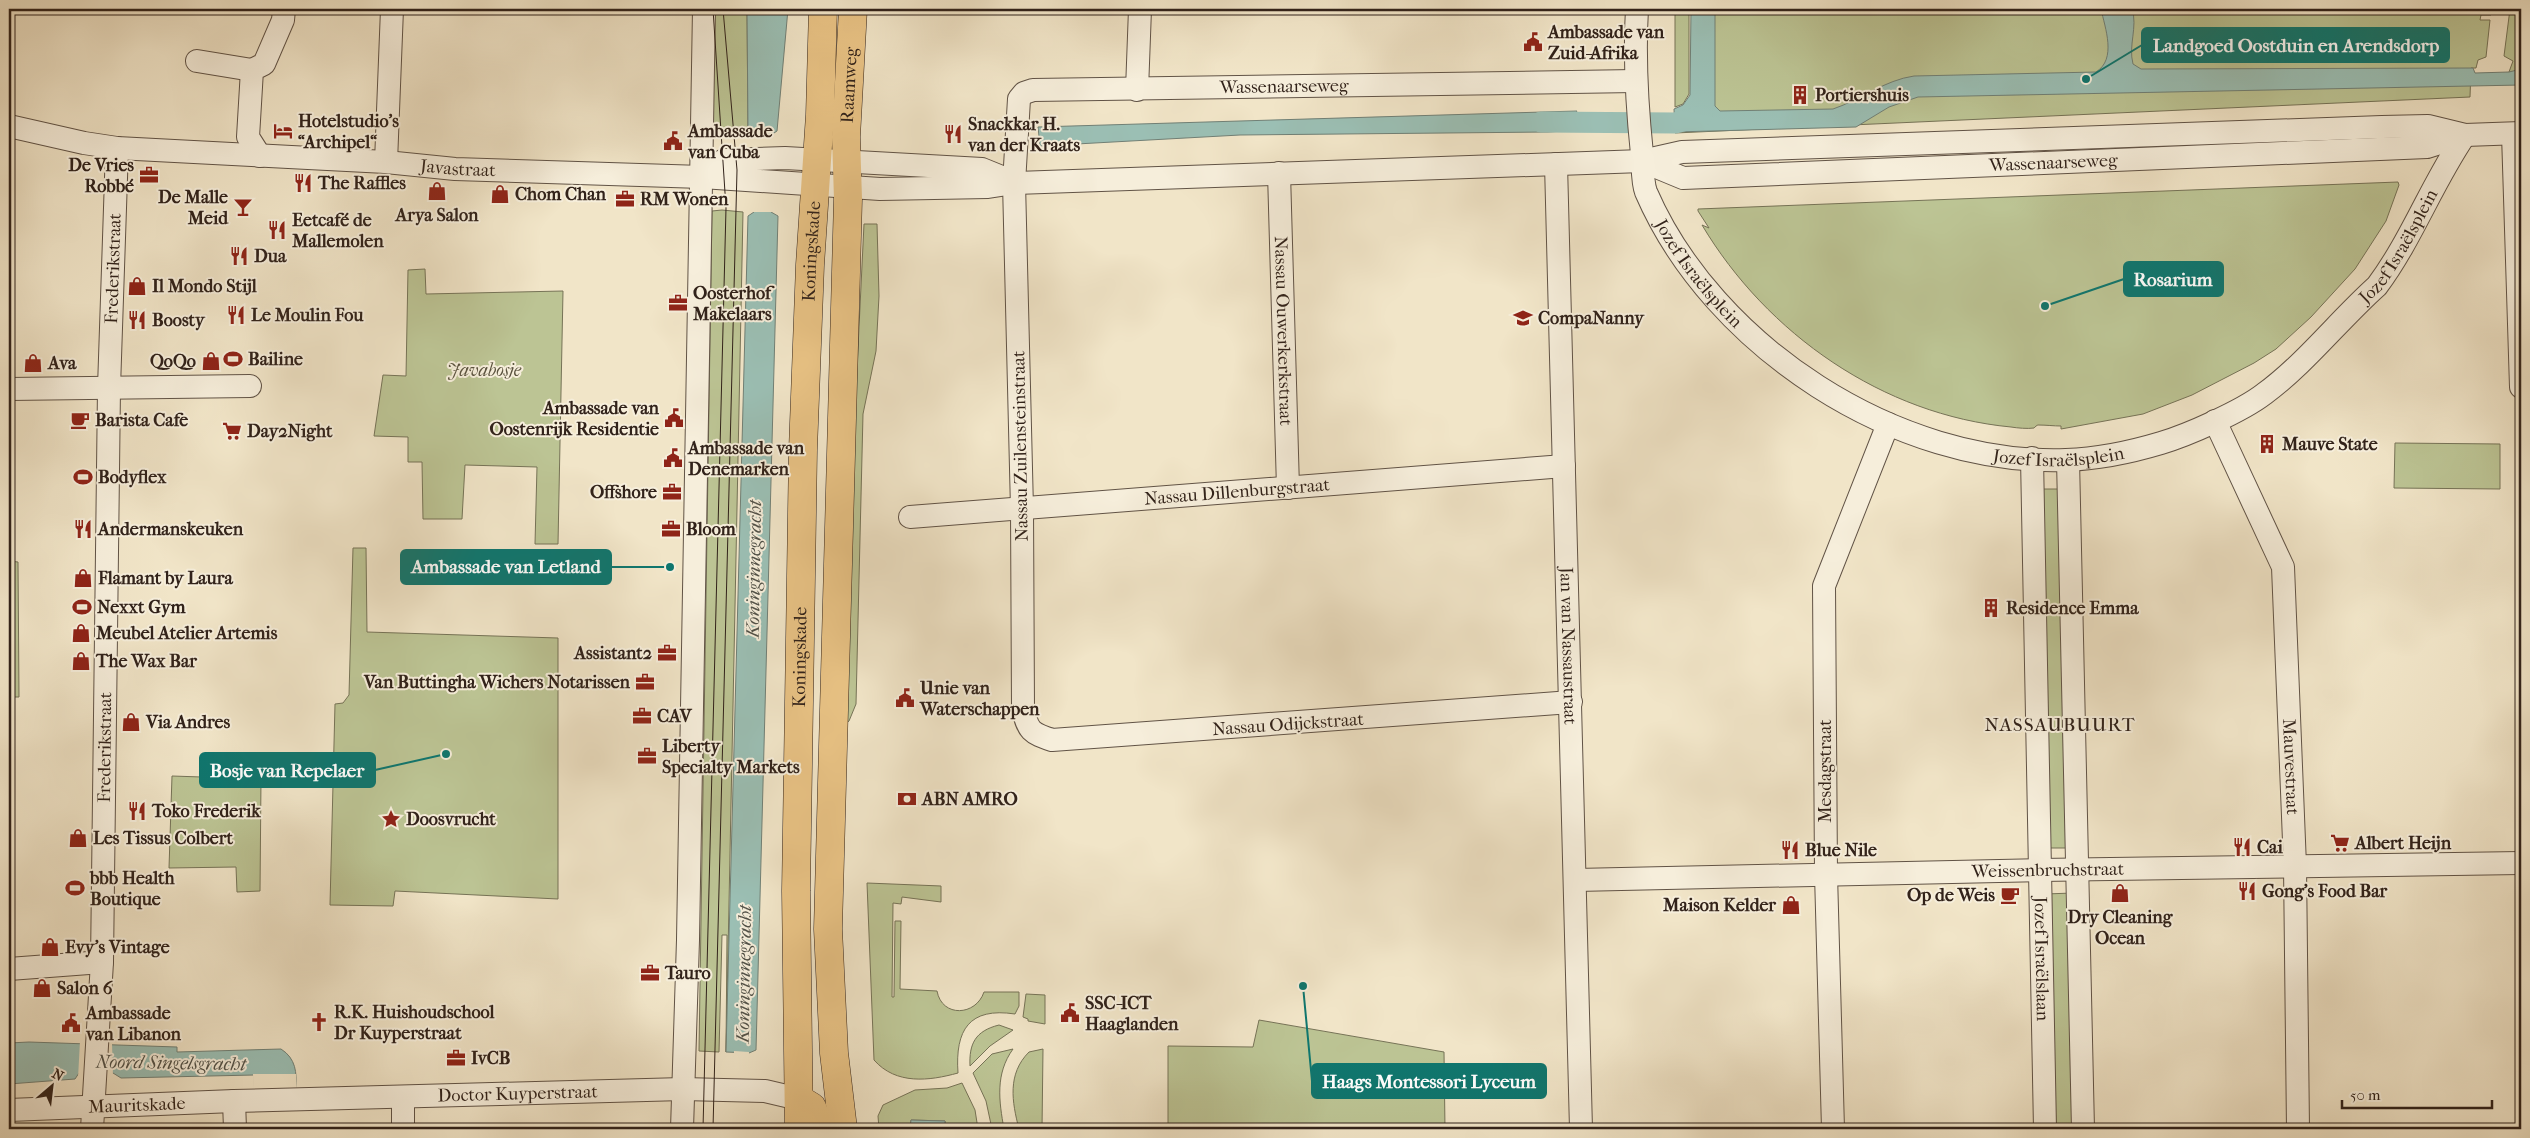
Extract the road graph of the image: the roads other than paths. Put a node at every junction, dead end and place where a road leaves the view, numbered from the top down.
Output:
1 (284, 9) edge
2 (392, 9) edge
3 (704, 9) edge
4 (823, 9) edge
5 (854, 9) edge
6 (1140, 9) edge
7 (1637, 9) edge
8 (197, 61) dead end
9 (252, 70) junction
10 (1635, 81) junction
11 (1137, 90) junction
12 (9, 126) edge
13 (2517, 133) edge
14 (2465, 135) junction
15 (117, 148) junction
16 (260, 156) junction
17 (1642, 161) junction
18 (386, 162) junction
19 (1556, 164) junction
20 (743, 170) junction
21 (816, 172) junction
22 (1279, 173) junction
23 (848, 174) junction
24 (702, 177) junction
25 (1014, 182) junction
26 (250, 386) dead end
27 (2521, 387) edge
28 (109, 388) junction
29 (9, 389) edge
30 (2215, 420) junction
31 (1888, 424) junction
32 (2032, 458) junction
33 (2068, 460) junction
34 (1564, 466) junction
35 (1288, 488) junction
36 (1022, 509) junction
37 (910, 517) dead end
38 (1571, 702) junction
39 (1023, 709) joint
40 (2521, 863) edge
41 (2295, 866) junction
42 (2078, 869) junction
43 (2040, 870) junction
44 (1826, 874) junction
45 (1576, 880) junction
46 (102, 962) junction
47 (9, 969) edge
48 (683, 1089) junction
49 (403, 1097) junction
50 (799, 1099) junction
51 (244, 1100) junction
52 (94, 1106) junction
53 (9, 1110) edge
54 (92, 1129) edge
55 (235, 1129) edge
56 (403, 1129) edge
57 (682, 1129) edge
58 (799, 1129) edge
59 (820, 1129) edge
60 (843, 1129) edge
61 (1581, 1129) edge
62 (1833, 1129) edge
63 (2045, 1129) edge
64 (2083, 1129) edge
65 (2298, 1129) edge

1 - 9 street
2 - 18 street
3 - 24 street
4 - 21 main road, Raamweg
5 - 23 main road, Raamweg
6 - 11 street
7 - 10 street, Jozef Israëlsplein
8 - 9 street
9 - 16 street
10 - 11 street, Wassenaarseweg
10 - 17 street, Jozef Israëlsplein
11 - 25 street, Wassenaarseweg
12 - 15 street, Javastraat
13 - 14 street, Wassenaarseweg
13 - 27 street
14 - 17 street, Wassenaarseweg
14 - 30 street, Jozef Israëlsplein
15 - 16 street, Javastraat
15 - 28 street, Frederikstraat
16 - 18 street, Javastraat
17 - 19 street, Wassenaarseweg
17 - 31 street, Jozef Israëlsplein
18 - 24 street, Javastraat
19 - 22 street, Wassenaarseweg
19 - 34 street, Jan van Nassaustraat
20 - 21 street, Javastraat
20 - 21 street, Javastraat
20 - 24 street, Javastraat
21 - 23 street, Wassenaarseweg
21 - 50 main road, Koningskade
22 - 25 street, Wassenaarseweg
22 - 35 street, Nassau Ouwerkerkstraat
23 - 25 street, Wassenaarseweg
23 - 60 main road, Koningskade
24 - 48 street
25 - 36 street, Nassau Zuilensteinstraat
26 - 28 street
28 - 29 street
28 - 46 street, Frederikstraat
30 - 33 street, Jozef Israëlsplein
30 - 41 street, Mauvestraat
31 - 32 street, Jozef Israëlsplein
31 - 44 street, Mesdagstraat
32 - 33 street, Jozef Israëlsplein
32 - 43 street, Jozef Israëlslaan
33 - 42 street
34 - 35 street, Nassau Dillenburgstraat
34 - 38 street, Jan van Nassaustraat
35 - 36 street, Nassau Dillenburgstraat
36 - 37 street, Nassau Dillenburgstraat
36 - 39 street, Nassau Zuilensteinstraat
38 - 39 street, Nassau Odijckstraat
38 - 45 street, Jan van Nassaustraat
40 - 41 street, Weissenbruchstraat
41 - 42 street, Weissenbruchstraat
41 - 65 street, Mauvestraat
42 - 43 street, Weissenbruchstraat
42 - 64 street
43 - 44 street, Weissenbruchstraat
43 - 63 street, Jozef Israëlslaan
44 - 45 street, Weissenbruchstraat
44 - 62 street, Mesdagstraat
45 - 61 street, Jan van Nassaustraat
46 - 47 street
46 - 52 street, Frederikstraat
48 - 49 street, Doctor Kuyperstraat
48 - 50 street, Doctor Kuyperstraat
48 - 57 street
49 - 51 street, Doctor Kuyperstraat
49 - 56 street
50 - 58 main road, Koningskade
50 - 59 main road
51 - 52 street, Mauritskade
51 - 55 street
52 - 53 street, Mauritskade
52 - 54 street, Frederikstraat

